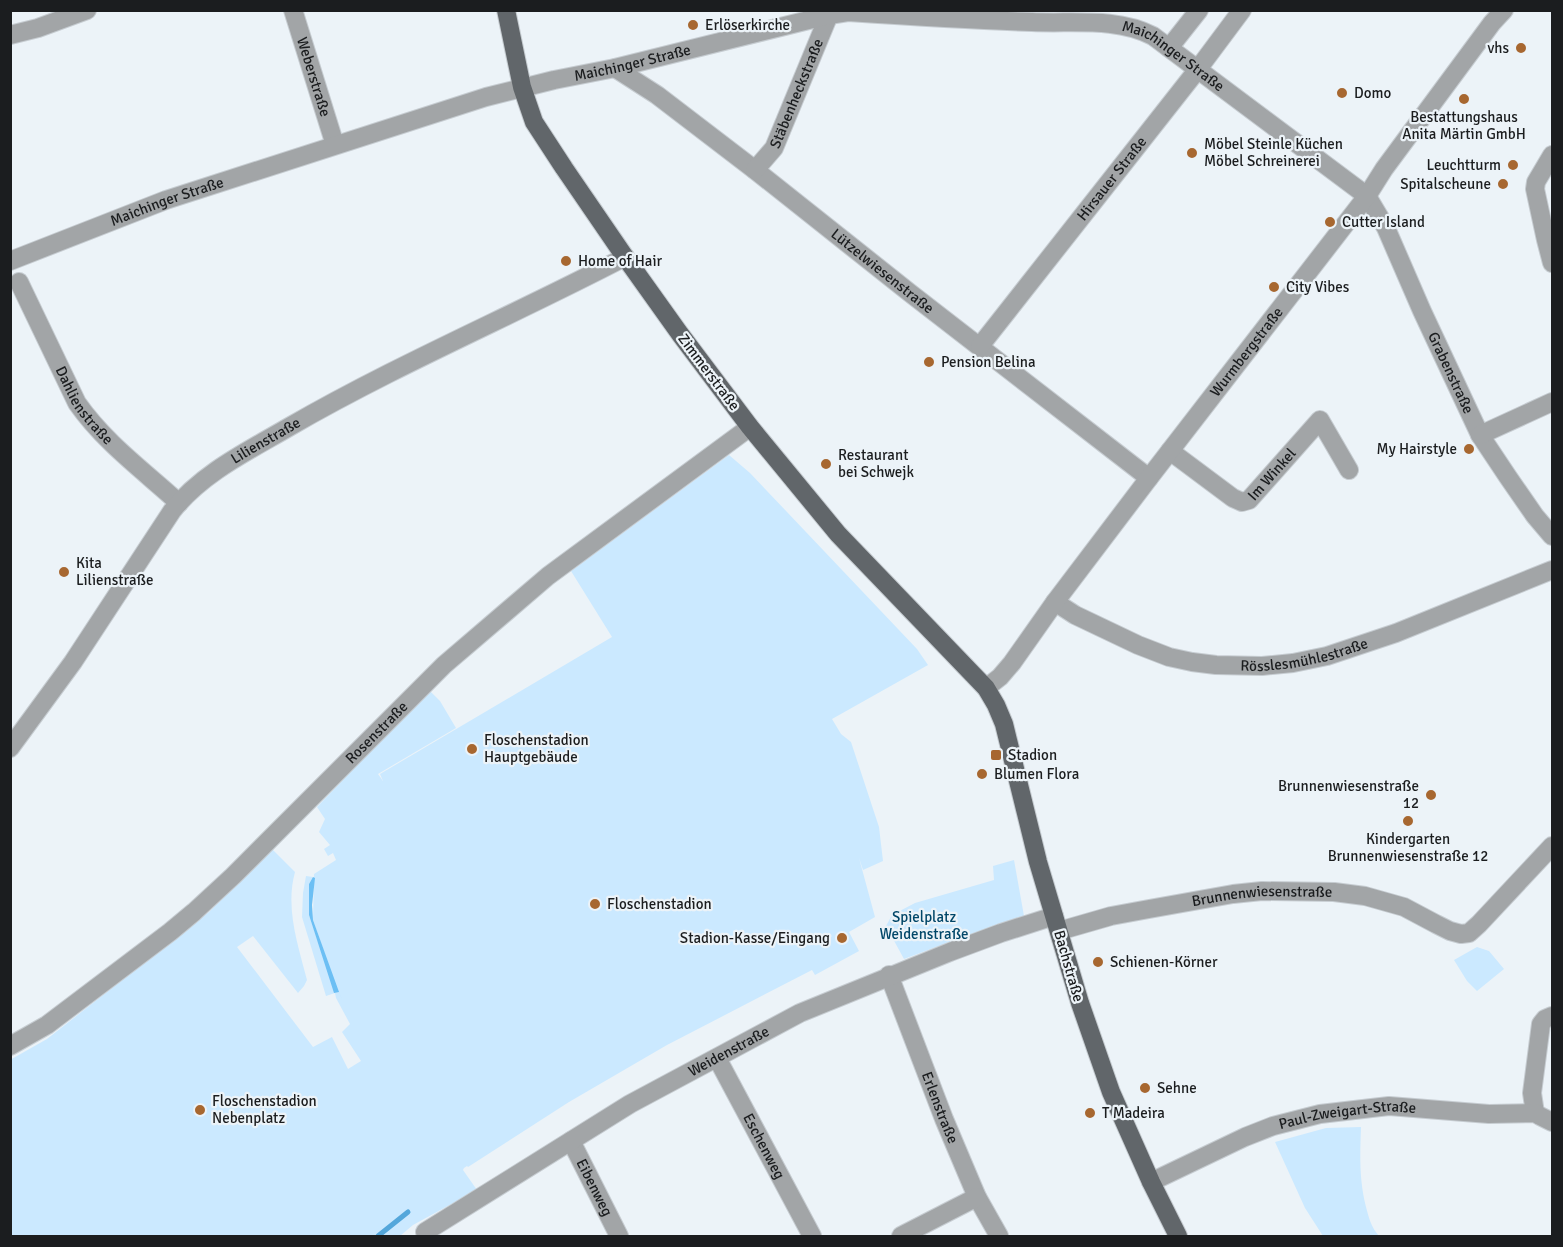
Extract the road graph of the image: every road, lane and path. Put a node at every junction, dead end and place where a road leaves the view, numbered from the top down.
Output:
1 (87, 10) edge
2 (293, 10) edge
3 (506, 10) edge
4 (1199, 10) edge
5 (1242, 10) edge
6 (1504, 10) edge
7 (830, 13) edge
8 (10, 35) edge
9 (1169, 48) junction
10 (615, 68) junction
11 (1198, 69) junction
12 (522, 87) junction
13 (335, 145) junction
14 (1552, 155) edge
15 (756, 170) junction
16 (1367, 196) junction
17 (625, 257) junction
18 (10, 261) edge
19 (1552, 263) edge
20 (19, 282) dead end
21 (980, 346) junction
22 (1552, 402) edge
23 (750, 427) junction
24 (1480, 435) junction
25 (1170, 451) junction
26 (1349, 470) dead end
27 (1149, 478) junction
28 (179, 503) junction
29 (1552, 536) edge
30 (1552, 570) edge
31 (1055, 602) junction
32 (986, 688) junction
33 (10, 748) edge
34 (1552, 846) edge
35 (1057, 923) junction
36 (889, 975) junction
37 (1552, 1016) edge
38 (10, 1046) edge
39 (717, 1058) junction
40 (1535, 1113) junction
41 (1552, 1122) edge
42 (571, 1140) junction
43 (1151, 1182) junction
44 (978, 1197) junction
45 (426, 1234) edge
46 (619, 1236) edge
47 (812, 1236) edge
48 (901, 1236) edge
49 (999, 1236) edge
50 (1178, 1236) edge

1 - 8 street
2 - 13 street, Weberstraße
3 - 12 main road, Zimmerstraße
4 - 9 street
5 - 11 street, Hirsauer Straße
6 - 16 street, Wurmbergstraße
7 - 9 street, Maichinger Straße
7 - 10 street, Maichinger Straße
7 - 15 street, Stäbenheckstraße
9 - 11 street, Maichinger Straße
10 - 12 street, Maichinger Straße
10 - 15 street, Lützelwiesenstraße
11 - 16 street, Maichinger Straße
11 - 21 street, Hirsauer Straße
12 - 13 street, Maichinger Straße
12 - 17 main road, Zimmerstraße
13 - 18 street, Maichinger Straße
14 - 19 street
15 - 21 street, Lützelwiesenstraße
16 - 24 street, Grabenstraße
16 - 25 street, Wurmbergstraße
17 - 23 main road, Zimmerstraße
17 - 28 street, Lilienstraße
20 - 28 street, Dahlienstraße
21 - 27 street, Lützelwiesenstraße
22 - 24 street
23 - 32 main road, Zimmerstraße
23 - 38 street, Rosenstraße
24 - 29 street, Grabenstraße
25 - 26 street, Im Winkel
25 - 27 street, Wurmbergstraße
27 - 31 street, Wurmbergstraße
28 - 33 street, Lilienstraße
30 - 31 street, Rösslesmühlestraße
31 - 32 street, Wurmbergstraße
32 - 35 main road, Bachstraße
34 - 35 street, Brunnenwiesenstraße
35 - 36 street, Weidenstraße
35 - 43 main road, Bachstraße
36 - 39 street, Weidenstraße
36 - 44 street, Erlenstraße
37 - 40 street
39 - 42 street, Weidenstraße
39 - 47 street, Eschenweg
40 - 41 street, Paul-Zweigart-Straße
40 - 43 street, Paul-Zweigart-Straße
42 - 45 street, Weidenstraße
42 - 46 street, Eibenweg
43 - 50 main road, Bachstraße
44 - 48 street
44 - 49 street, Erlenstraße

